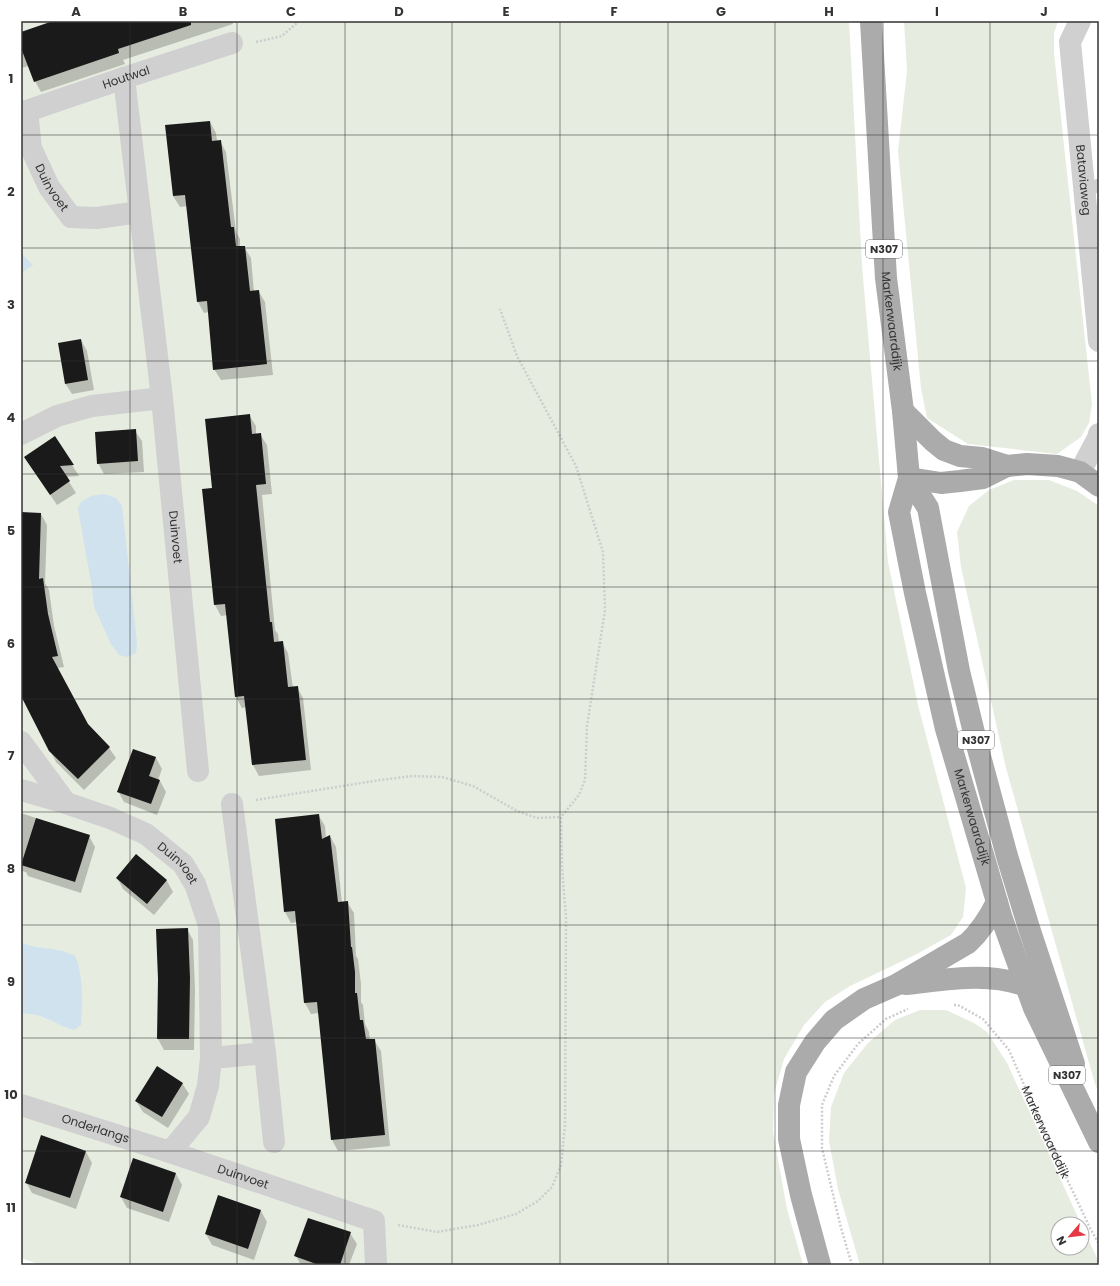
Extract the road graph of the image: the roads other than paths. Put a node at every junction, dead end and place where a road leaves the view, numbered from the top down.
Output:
1 (871, 21) edge
2 (1080, 21) edge
3 (232, 43) road end
4 (124, 78) junction
5 (24, 112) edge
6 (1092, 188) edge
7 (140, 212) junction
8 (1099, 341) edge
9 (162, 398) junction
10 (903, 411) junction
11 (21, 434) edge
12 (1099, 434) edge
13 (1007, 466) junction
14 (1080, 472) junction
15 (909, 478) junction
16 (1099, 486) edge
17 (21, 742) edge
18 (198, 771) dead end
19 (21, 790) edge
20 (66, 803) junction
21 (232, 804) road end
22 (996, 902) junction
23 (896, 985) junction
24 (1026, 986) junction
25 (265, 1053) junction
26 (211, 1058) junction
27 (21, 1105) edge
28 (274, 1142) dead end
29 (1099, 1142) edge
30 (170, 1152) junction
31 (376, 1265) edge
32 (820, 1265) edge

1 - 10 main road, Markerwaarddijk / N307
2 - 6 street, Bataviaweg
3 - 4 street, Houtwal
4 - 5 street, Houtwal
4 - 7 street, Duinvoet
5 - 7 street, Duinvoet
6 - 8 street, Bataviaweg
7 - 9 street, Duinvoet
9 - 11 street
9 - 18 street, Duinvoet
10 - 13 main road
10 - 15 main road, Markerwaarddijk / N307
12 - 14 street
13 - 14 main road
13 - 15 main road
14 - 16 main road
15 - 22 main road, Markerwaarddijk / N307
15 - 29 main road, Markerwaarddijk / N307
17 - 20 street
19 - 20 street, Duinvoet
20 - 26 street, Duinvoet
21 - 25 street
22 - 23 main road
22 - 24 main road, Markerwaarddijk / N307
23 - 24 main road
23 - 32 main road
24 - 29 main road, Markerwaarddijk / N307
25 - 26 street
25 - 28 street
26 - 30 street, Duinvoet
27 - 30 street, Onderlangs
30 - 31 street, Duinvoet

